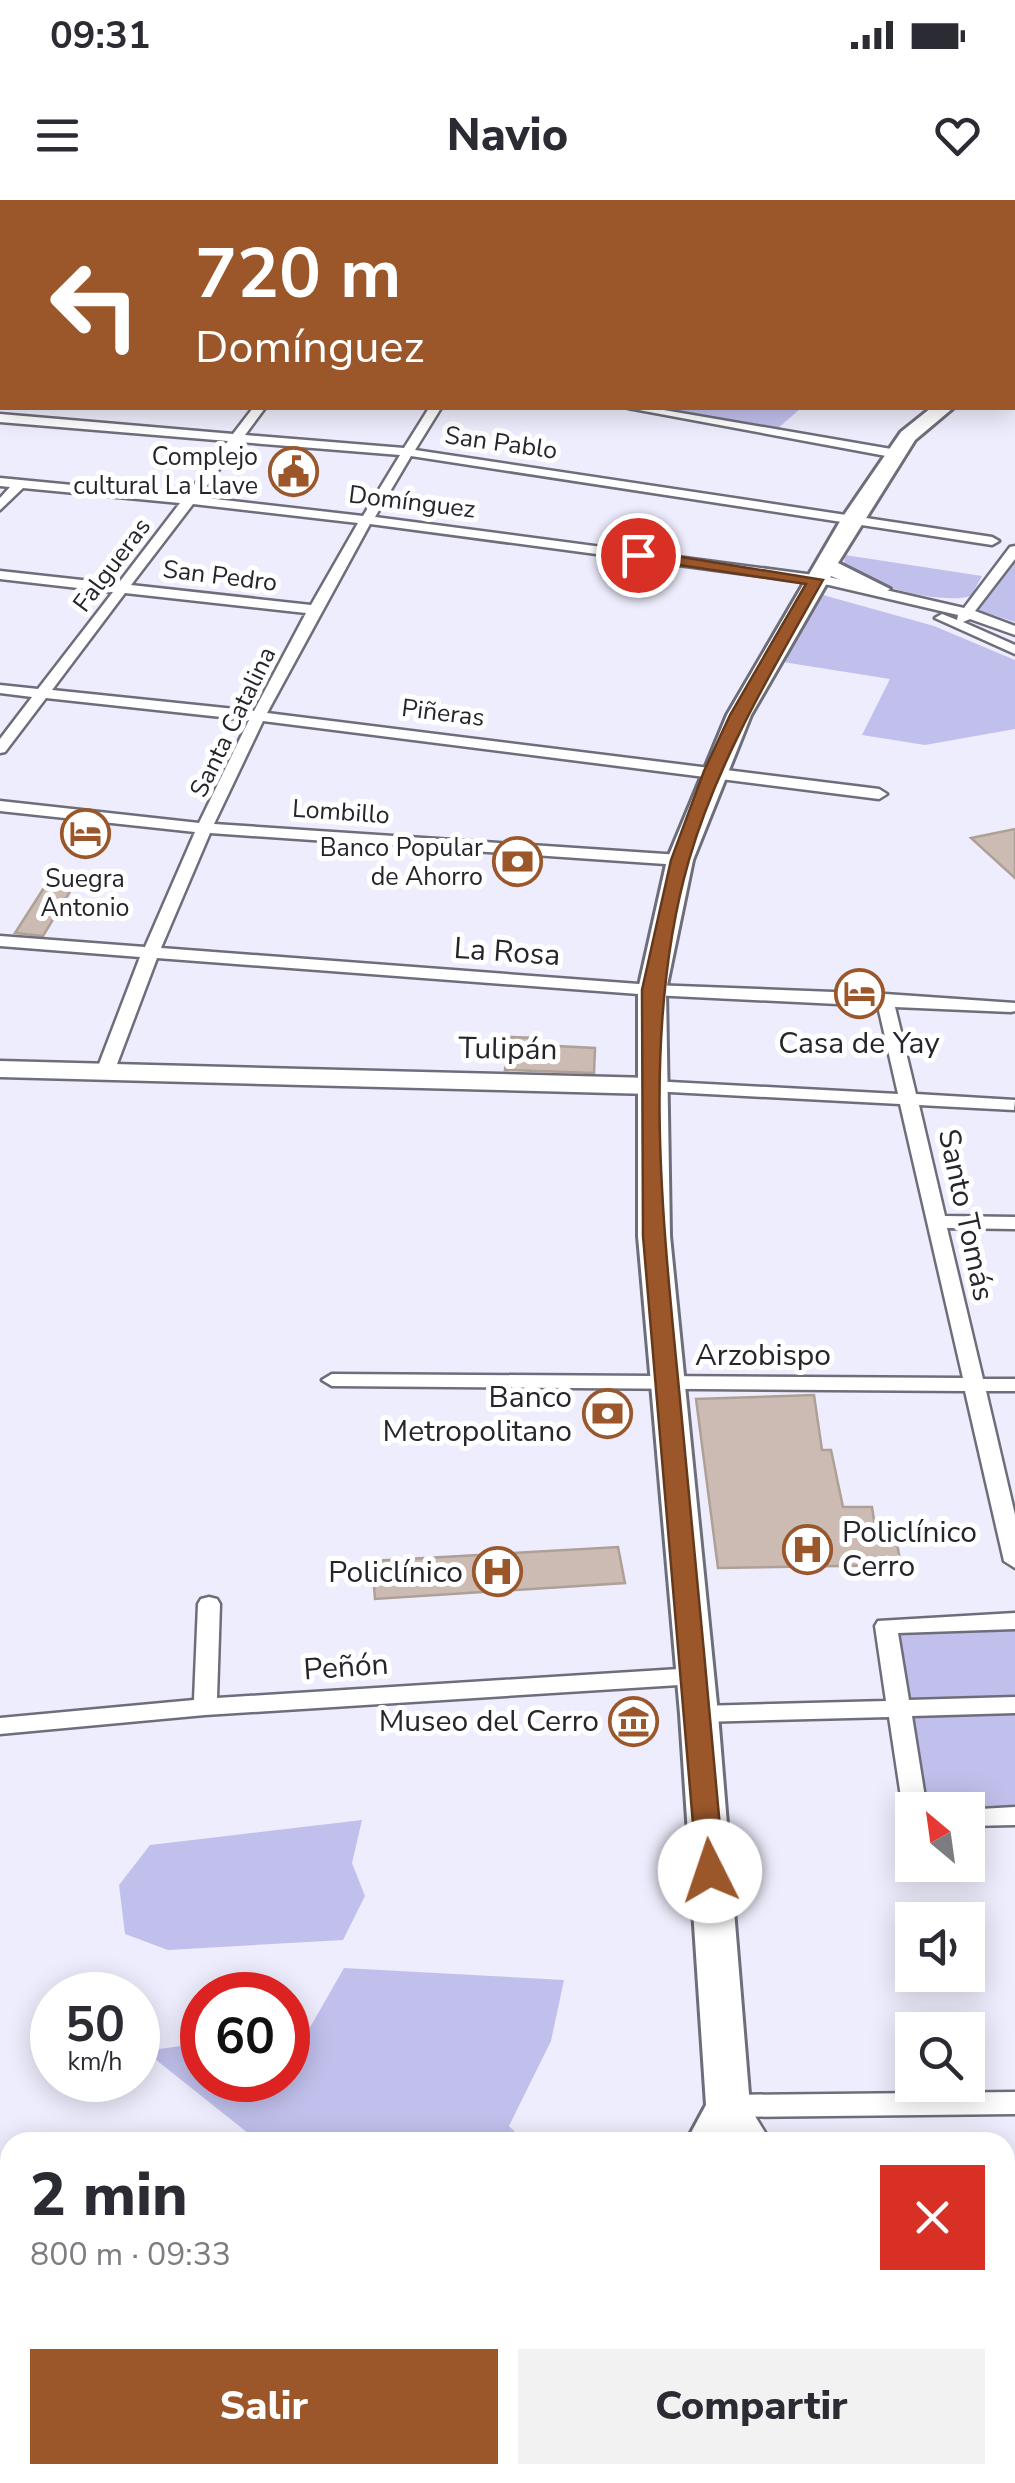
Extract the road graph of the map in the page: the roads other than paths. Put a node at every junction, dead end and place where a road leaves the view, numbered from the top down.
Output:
1 (257, 410) edge
2 (434, 410) edge
3 (645, 410) edge
4 (940, 410) edge
5 (0, 418) edge
6 (237, 436) junction
7 (407, 452) junction
8 (897, 454) junction
9 (0, 482) edge
10 (19, 484) junction
11 (190, 500) junction
12 (0, 506) edge
13 (366, 517) junction
14 (852, 518) junction
15 (992, 541) dead end
16 (1015, 550) edge
17 (820, 573) junction
18 (0, 574) edge
19 (123, 586) junction
20 (878, 589) joint
21 (315, 610) junction
22 (971, 613) junction
23 (958, 622) junction
24 (1015, 631) edge
25 (1015, 650) edge
26 (0, 689) edge
27 (42, 694) junction
28 (258, 716) junction
29 (0, 748) edge
30 (713, 771) junction
31 (879, 794) dead end
32 (0, 806) edge
33 (205, 828) junction
34 (680, 860) junction
35 (0, 942) edge
36 (146, 954) junction
37 (652, 990) junction
38 (885, 998) junction
39 (1011, 1007) dead end
40 (0, 1069) edge
41 (104, 1072) junction
42 (651, 1086) junction
43 (909, 1098) junction
44 (1014, 1105) edge
45 (938, 1222) junction
46 (1015, 1223) edge
47 (332, 1380) dead end
48 (1015, 1384) edge
49 (971, 1385) junction
50 (668, 1386) junction
51 (1015, 1562) edge
52 (209, 1604) dead end
53 (1015, 1621) edge
54 (697, 1695) junction
55 (1015, 1705) edge
56 (205, 1707) junction
57 (898, 1709) junction
58 (0, 1726) edge
59 (912, 1792) edge
60 (1015, 1816) edge
61 (985, 1817) edge
62 (1015, 2103) edge
63 (718, 2124) edge

1 - 6 street, Falgueras
2 - 7 street, Santa Catalina
3 - 8 street
4 - 8 main road
5 - 6 street, San Pablo
6 - 7 street, San Pablo
6 - 11 street, Falgueras
7 - 13 street, Santa Catalina
7 - 14 street, San Pablo
8 - 14 main road
9 - 10 street, Domínguez
10 - 11 street, Domínguez
10 - 12 street
11 - 13 street, Domínguez
11 - 19 street, Falgueras
13 - 17 street, Domínguez
13 - 21 street, Santa Catalina
14 - 15 street, San Pablo
14 - 17 main road
16 - 22 street
17 - 20 main road
17 - 23 street, Domínguez
17 - 30 main road
18 - 19 street, San Pedro
19 - 21 street, San Pedro
19 - 27 street, Falgueras
20 - 22 street
21 - 28 street, Santa Catalina
22 - 23 street
22 - 24 street
23 - 25 street, Domínguez
26 - 27 street, Piñeras
27 - 28 street, Piñeras
27 - 29 street, Falgueras
28 - 30 street, Piñeras
28 - 33 street, Santa Catalina
30 - 31 street, Piñeras
30 - 34 main road
32 - 33 street, Lombillo
33 - 34 street, Lombillo
33 - 36 street, Santa Catalina
34 - 37 main road
35 - 36 street, La Rosa
36 - 37 street, La Rosa
36 - 41 street, Santa Catalina
37 - 38 street, La Rosa
37 - 42 main road
38 - 39 street, La Rosa
38 - 43 street, Santo Tomás
40 - 41 street, Tulipán
41 - 42 street, Tulipán
42 - 43 street, Tulipán
42 - 50 main road
43 - 44 street, Tulipán
43 - 45 street, Santo Tomás
45 - 46 street
45 - 49 street, Santo Tomás
47 - 50 street, Arzobispo
48 - 49 street, Arzobispo
49 - 50 street, Arzobispo
49 - 51 street, Santo Tomás
50 - 54 main road
52 - 56 street
53 - 57 street
54 - 56 street, Peñón
54 - 57 street, Peñón
54 - 63 main road
55 - 57 street, Peñón
56 - 58 street, Peñón
57 - 59 street
60 - 61 street
62 - 63 street

